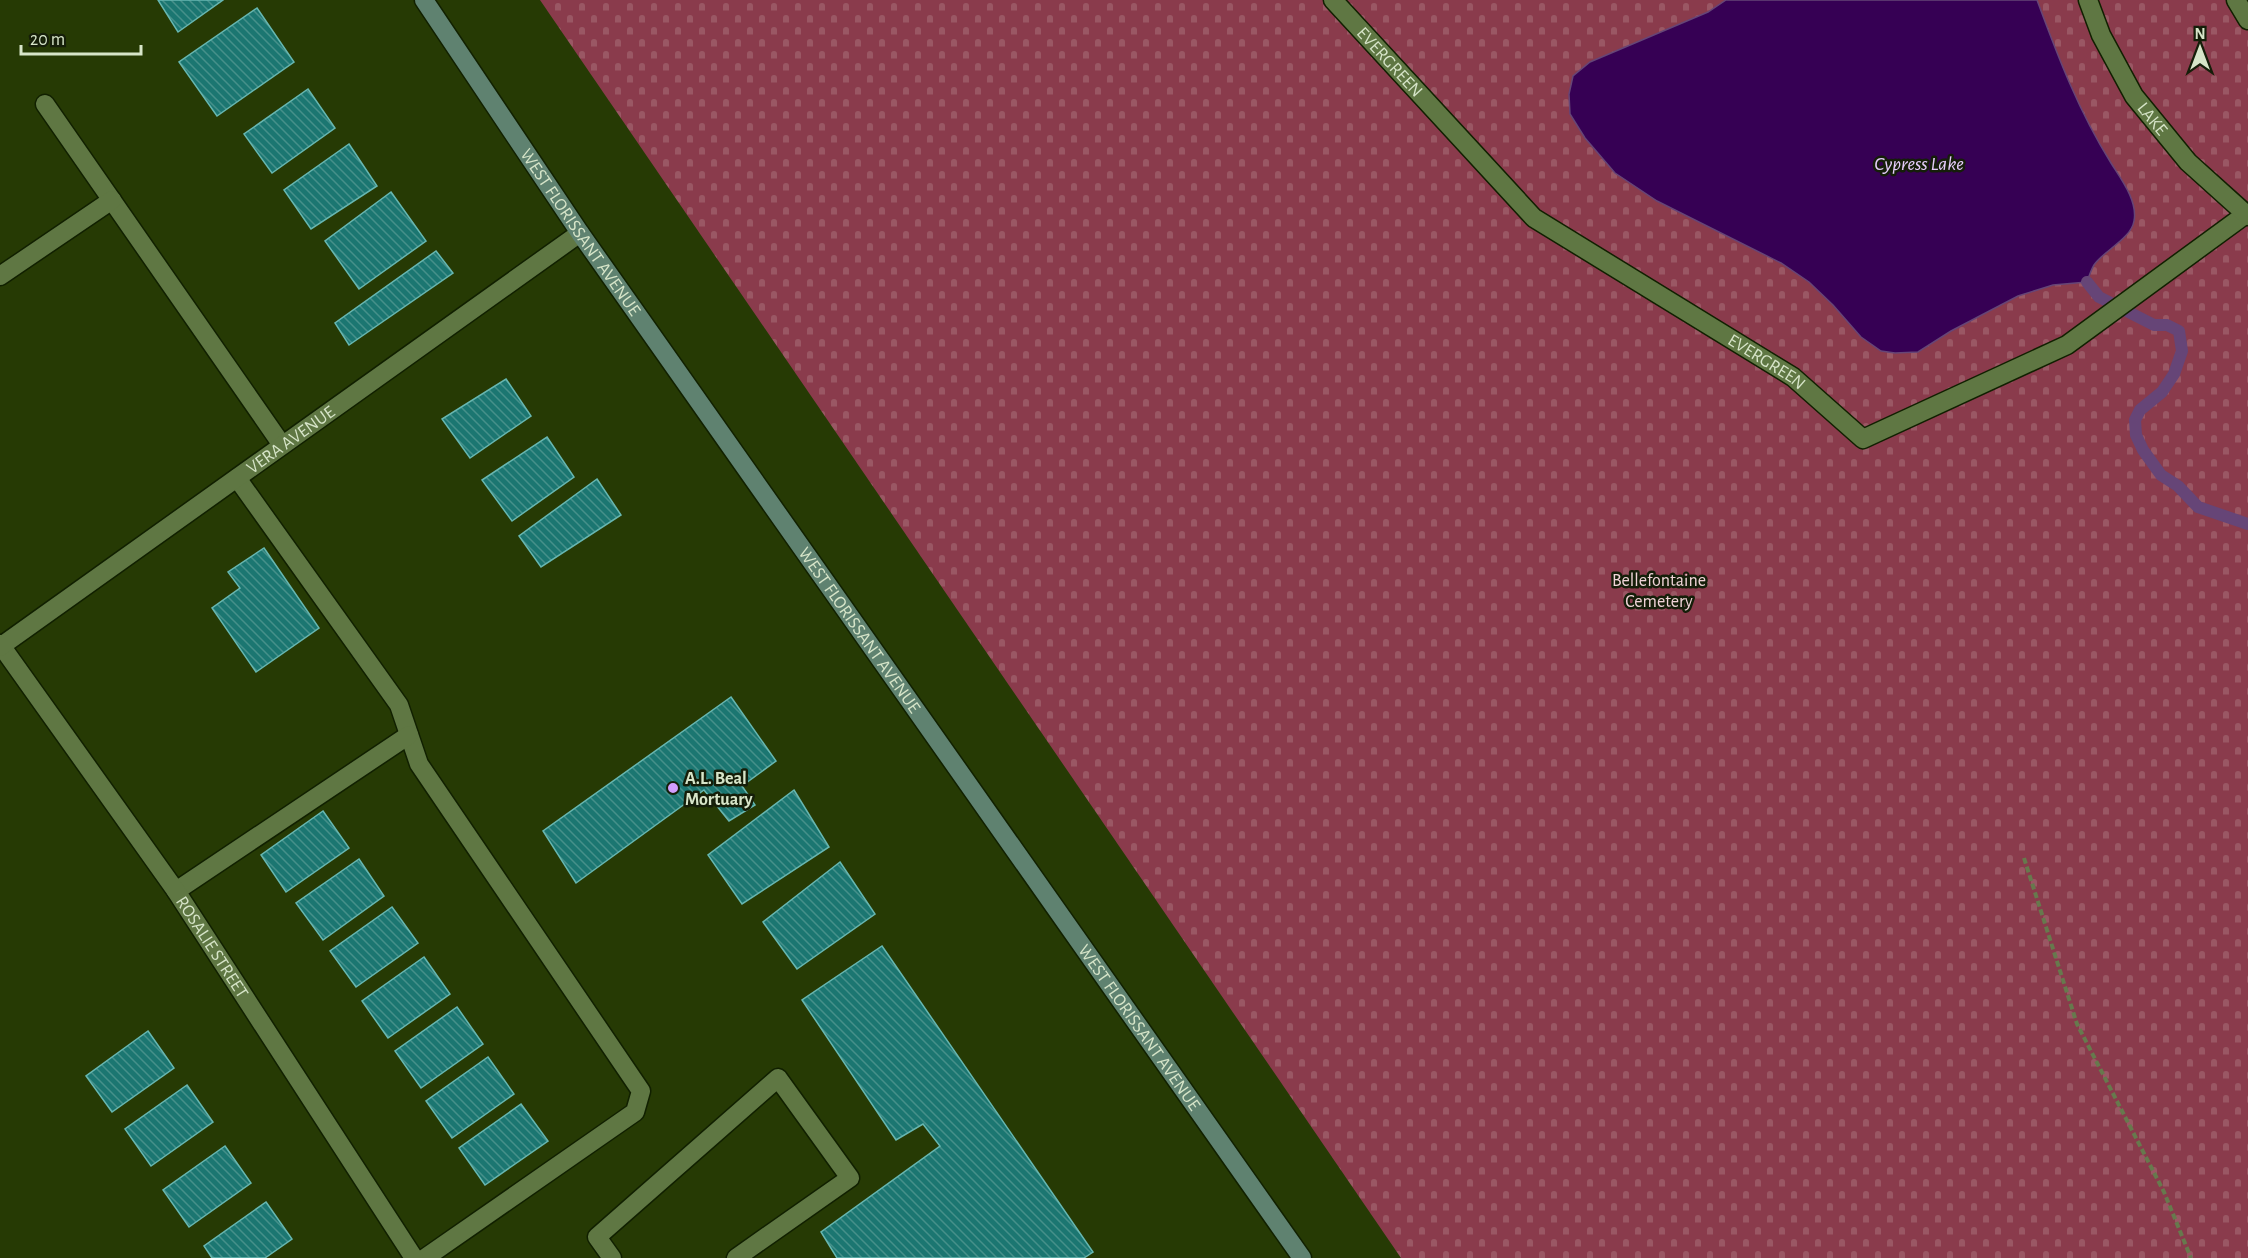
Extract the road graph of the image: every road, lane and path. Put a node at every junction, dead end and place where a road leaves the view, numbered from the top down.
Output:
1 (424, 0) edge
2 (1332, 0) edge
3 (2088, 0) edge
4 (2236, 0) edge
5 (2248, 20) edge
6 (45, 104) dead end
7 (112, 200) junction
8 (2247, 215) edge
9 (580, 233) junction
10 (0, 276) edge
11 (282, 445) junction
12 (237, 478) junction
13 (0, 645) edge
14 (409, 735) junction
15 (2024, 858) dead end
16 (176, 891) junction
17 (414, 1258) edge
18 (425, 1258) edge
19 (612, 1258) edge
20 (736, 1258) edge
21 (1302, 1258) edge
22 (2191, 1258) edge

1 - 9 main road, WEST FLORISSANT AVENUE
2 - 8 street, EVERGREEN
3 - 8 street, LAKE
4 - 5 street
6 - 7 street
7 - 10 street
7 - 11 street
9 - 11 street, VERA AVENUE
9 - 21 main road, WEST FLORISSANT AVENUE
11 - 12 street, VERA AVENUE
12 - 13 street, VERA AVENUE
12 - 14 street
13 - 16 street, ROSALIE STREET
14 - 16 street
14 - 18 street
15 - 22 path
16 - 17 street, ROSALIE STREET
19 - 20 street

